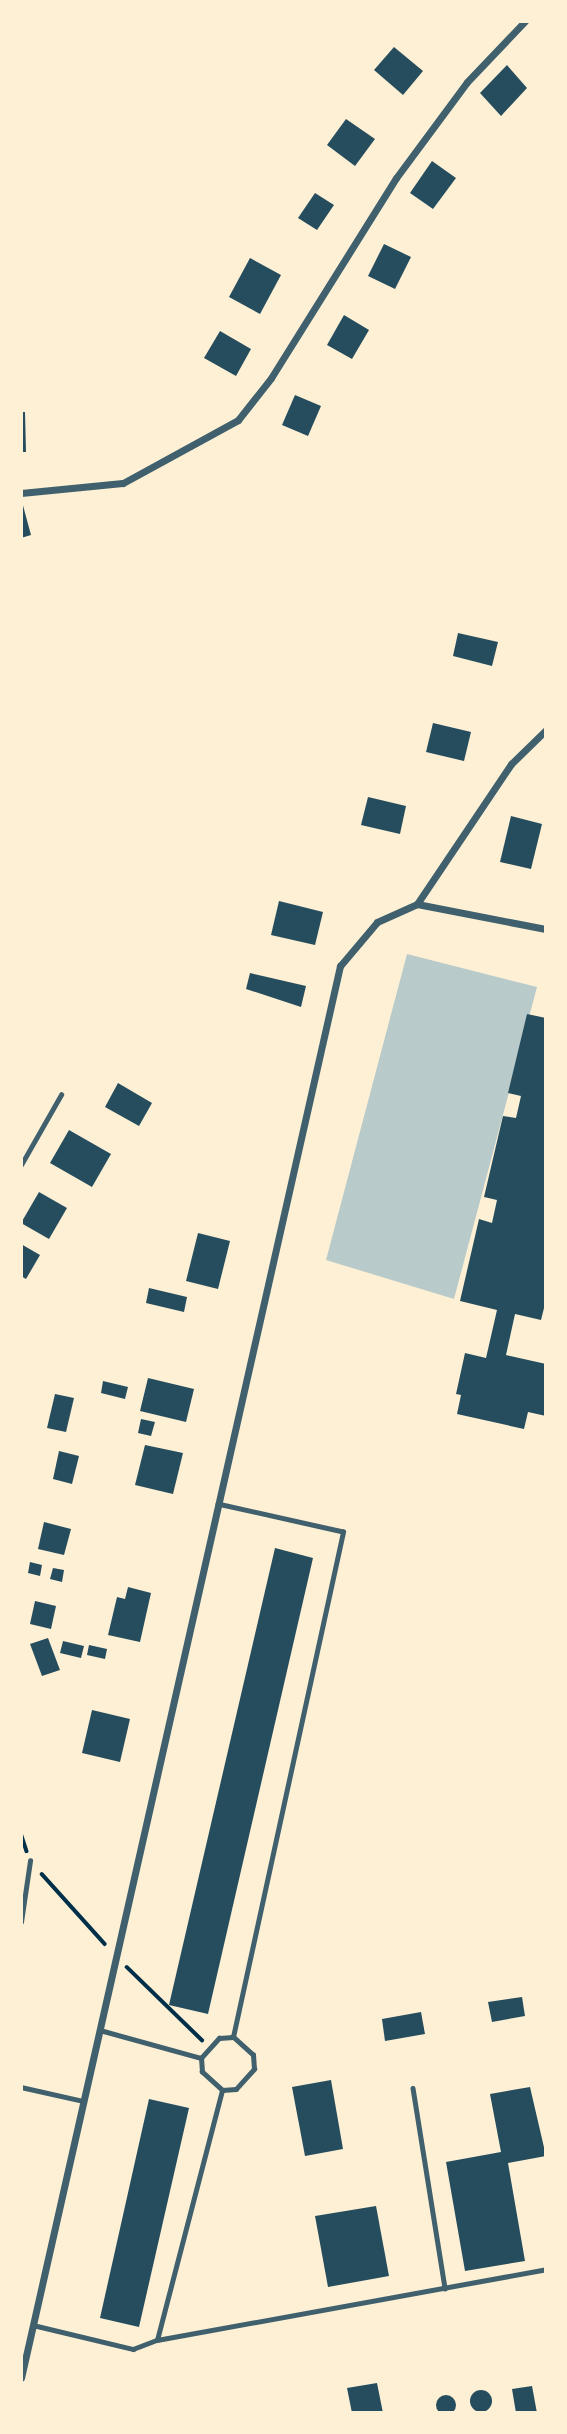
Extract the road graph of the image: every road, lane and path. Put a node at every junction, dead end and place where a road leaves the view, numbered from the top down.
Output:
1 (525, 21) edge
2 (21, 493) edge
3 (546, 730) edge
4 (417, 904) junction
5 (546, 929) edge
6 (61, 1095) dead end
7 (21, 1166) edge
8 (217, 1504) junction
9 (30, 1861) dead end
10 (21, 1922) edge
11 (100, 2030) junction
12 (233, 2037) junction
13 (201, 2057) junction
14 (21, 2087) edge
15 (413, 2088) dead end
16 (222, 2090) junction
17 (84, 2101) junction
18 (546, 2269) edge
19 (445, 2288) junction
20 (33, 2325) junction
21 (157, 2340) junction
22 (21, 2378) edge

1 - 2 street
3 - 4 street
4 - 5 street
4 - 8 street
6 - 7 lane
8 - 11 street
8 - 12 lane
9 - 10 lane
11 - 13 lane
11 - 17 street
12 - 13 lane
12 - 16 lane
13 - 16 lane
14 - 17 lane
15 - 19 lane
16 - 21 lane
17 - 20 street
18 - 19 lane
19 - 21 lane
20 - 21 lane
20 - 22 street

